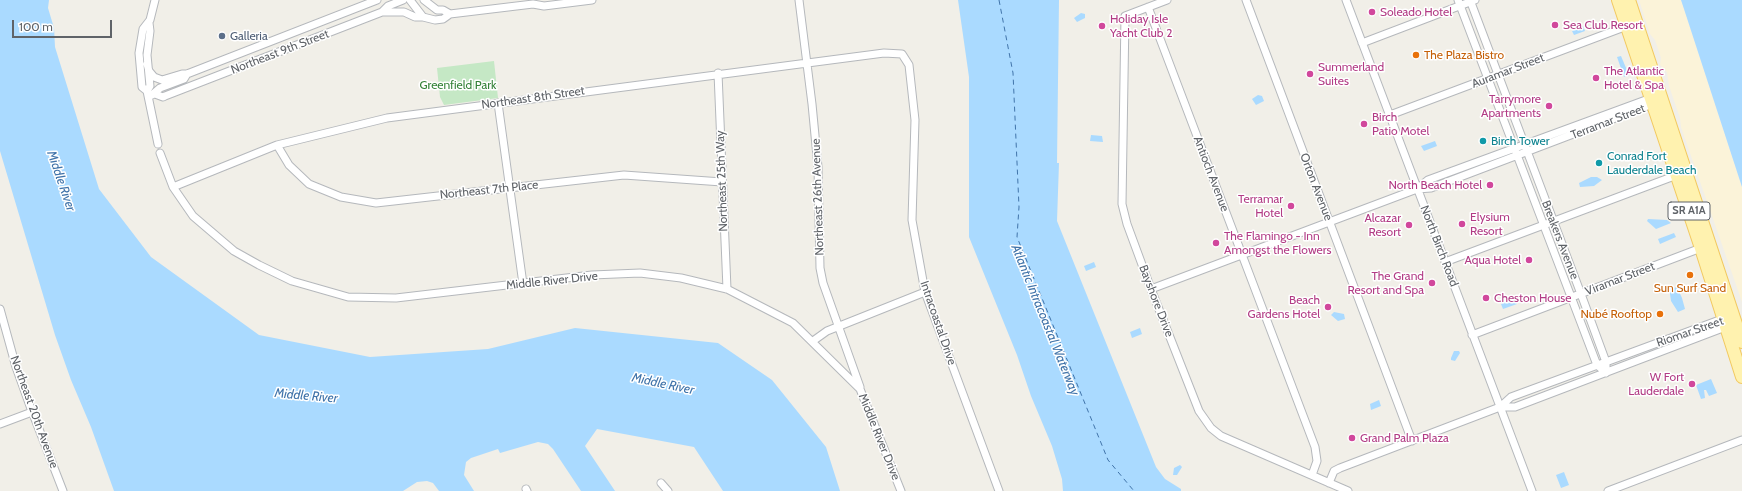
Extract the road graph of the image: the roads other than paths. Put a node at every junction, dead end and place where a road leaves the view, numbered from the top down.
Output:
1 (155, 0) edge
2 (377, 0) edge
3 (403, 0) edge
4 (410, 0) edge
5 (424, 0) edge
6 (592, 0) edge
7 (798, 0) edge
8 (1168, 0) edge
9 (1246, 0) edge
10 (1346, 0) edge
11 (1618, 0) edge
12 (1628, 0) edge
13 (1472, 1) edge
14 (536, 2) edge
15 (1459, 3) edge
16 (1148, 7) junction
17 (382, 12) junction
18 (450, 14) junction
19 (423, 17) junction
20 (149, 22) junction
21 (1627, 26) junction
22 (1362, 43) junction
23 (902, 54) joint
24 (808, 62) junction
25 (147, 64) junction
26 (718, 73) junction
27 (187, 74) junction
28 (1498, 75) junction
29 (1487, 79) junction
30 (150, 94) junction
31 (1655, 100) junction
32 (498, 103) junction
33 (1390, 115) junction
34 (158, 144) dead end
35 (1524, 144) junction
36 (277, 145) junction
37 (1513, 148) junction
38 (1528, 152) junction
39 (160, 153) dead end
40 (1516, 156) junction
41 (1677, 175) junction
42 (722, 182) junction
43 (173, 187) junction
44 (510, 187) junction
45 (1417, 189) junction
46 (1553, 221) junction
47 (1330, 222) junction
48 (1543, 225) junction
49 (1701, 248) junction
50 (1242, 254) junction
51 (1445, 262) junction
52 (523, 284) junction
53 (727, 289) junction
54 (1151, 289) junction
55 (925, 292) junction
56 (1581, 294) junction
57 (1571, 298) junction
58 (0, 308) edge
59 (1729, 322) junction
60 (837, 326) junction
61 (1472, 334) junction
62 (8, 337) junction
63 (0, 340) edge
64 (813, 341) junction
65 (1742, 342) edge
66 (1606, 362) junction
67 (1597, 366) junction
68 (1606, 373) junction
69 (1742, 377) edge
70 (860, 389) junction
71 (1500, 407) junction
72 (32, 412) junction
73 (0, 424) edge
74 (1742, 440) edge
75 (1412, 441) junction
76 (1312, 475) junction
77 (661, 483) dead end
78 (1329, 483) junction
79 (63, 491) edge
80 (668, 491) edge
81 (901, 491) edge
82 (999, 491) edge
83 (1348, 491) edge
84 (1532, 491) edge
85 (1608, 491) edge

1 - 20 street
2 - 27 street, Northeast 9th Street
3 - 17 street, Northeast 9th Street
4 - 19 street
5 - 18 street
6 - 14 street
7 - 24 street, Northeast 26th Avenue
8 - 16 street
9 - 47 street, Orton Avenue
10 - 22 street, North Birch Road
11 - 21 main road, SR A1A
12 - 31 main road, SR A1A
13 - 15 street
13 - 28 street, Breakers Avenue
14 - 18 street
15 - 22 street
15 - 29 street, Breakers Avenue
16 - 50 street, Antioch Avenue
16 - 54 street, Bayshore Drive
17 - 19 street
17 - 30 street, Northeast 9th Street
18 - 19 street
20 - 25 street
20 - 30 street
21 - 28 street, Auramar Street
21 - 31 main road, SR A1A
22 - 33 street, North Birch Road
23 - 24 street, Northeast 8th Street
23 - 55 street, Intracoastal Drive
24 - 26 street, Northeast 8th Street
24 - 60 street, Northeast 26th Avenue
25 - 27 street, Northeast 9th Street
25 - 30 street
26 - 32 street, Northeast 8th Street
26 - 42 street, Northeast 25th Way
27 - 30 street, Northeast 9th Street
28 - 29 street, Auramar Street
28 - 35 street, Breakers Avenue
29 - 33 street, Auramar Street
29 - 37 street, Breakers Avenue
30 - 34 street
31 - 35 street, Terramar Street
31 - 38 street, Terramar Street
31 - 41 main road, SR A1A
31 - 59 main road, SR A1A
32 - 36 street, Northeast 8th Street
32 - 44 street
33 - 45 street, North Birch Road
35 - 37 street, Terramar Street
35 - 38 street, Breakers Avenue
36 - 43 street, Northeast 8th Street
36 - 44 street, Northeast 7th Place
37 - 40 street, Breakers Avenue
37 - 45 street, Terramar Street
38 - 40 street, Terramar Street
38 - 46 street, Breakers Avenue
39 - 43 street, Middle River Drive
40 - 45 street, Terramar Street
40 - 48 street, Breakers Avenue
41 - 46 street
41 - 49 main road, SR A1A
42 - 44 street, Northeast 7th Place
42 - 53 street, Northeast 25th Way
43 - 52 street, Middle River Drive
44 - 52 street
45 - 47 street, Terramar Street
45 - 51 street, North Birch Road
46 - 48 street
46 - 56 street, Breakers Avenue
47 - 50 street, Terramar Street
47 - 75 street, Orton Avenue
48 - 51 street
48 - 57 street, Breakers Avenue
49 - 56 street, Viramar Street
49 - 59 main road, SR A1A
50 - 54 street, Terramar Street
50 - 76 street, Antioch Avenue
51 - 61 street, North Birch Road
52 - 53 street, Middle River Drive
53 - 64 street, Middle River Drive
54 - 76 street, Bayshore Drive
55 - 60 street
55 - 82 street, Intracoastal Drive
56 - 57 street, Viramar Street
56 - 66 street, Breakers Avenue
57 - 61 street, Viramar Street
57 - 67 street, Breakers Avenue
58 - 62 street, Northeast 20th Avenue
59 - 65 main road, SR A1A
59 - 66 street, Riomar Street
59 - 68 street, Riomar Street
59 - 69 main road, SR A1A
60 - 64 street
60 - 70 street, Northeast 26th Avenue
61 - 71 street, North Birch Road
62 - 63 street
62 - 72 street, Northeast 20th Avenue
64 - 70 street, Middle River Drive
66 - 67 street, Riomar Street
66 - 68 street, Breakers Avenue
67 - 68 street
67 - 71 street, Riomar Street
68 - 71 street, Riomar Street
70 - 81 street, Middle River Drive
71 - 75 street, Riomar Street
71 - 84 street, North Birch Road
72 - 73 street
72 - 79 street, Northeast 20th Avenue
74 - 85 street
75 - 78 street, Riomar Street
76 - 78 street, Bayshore Drive
77 - 80 street
78 - 83 street, Bayshore Drive

